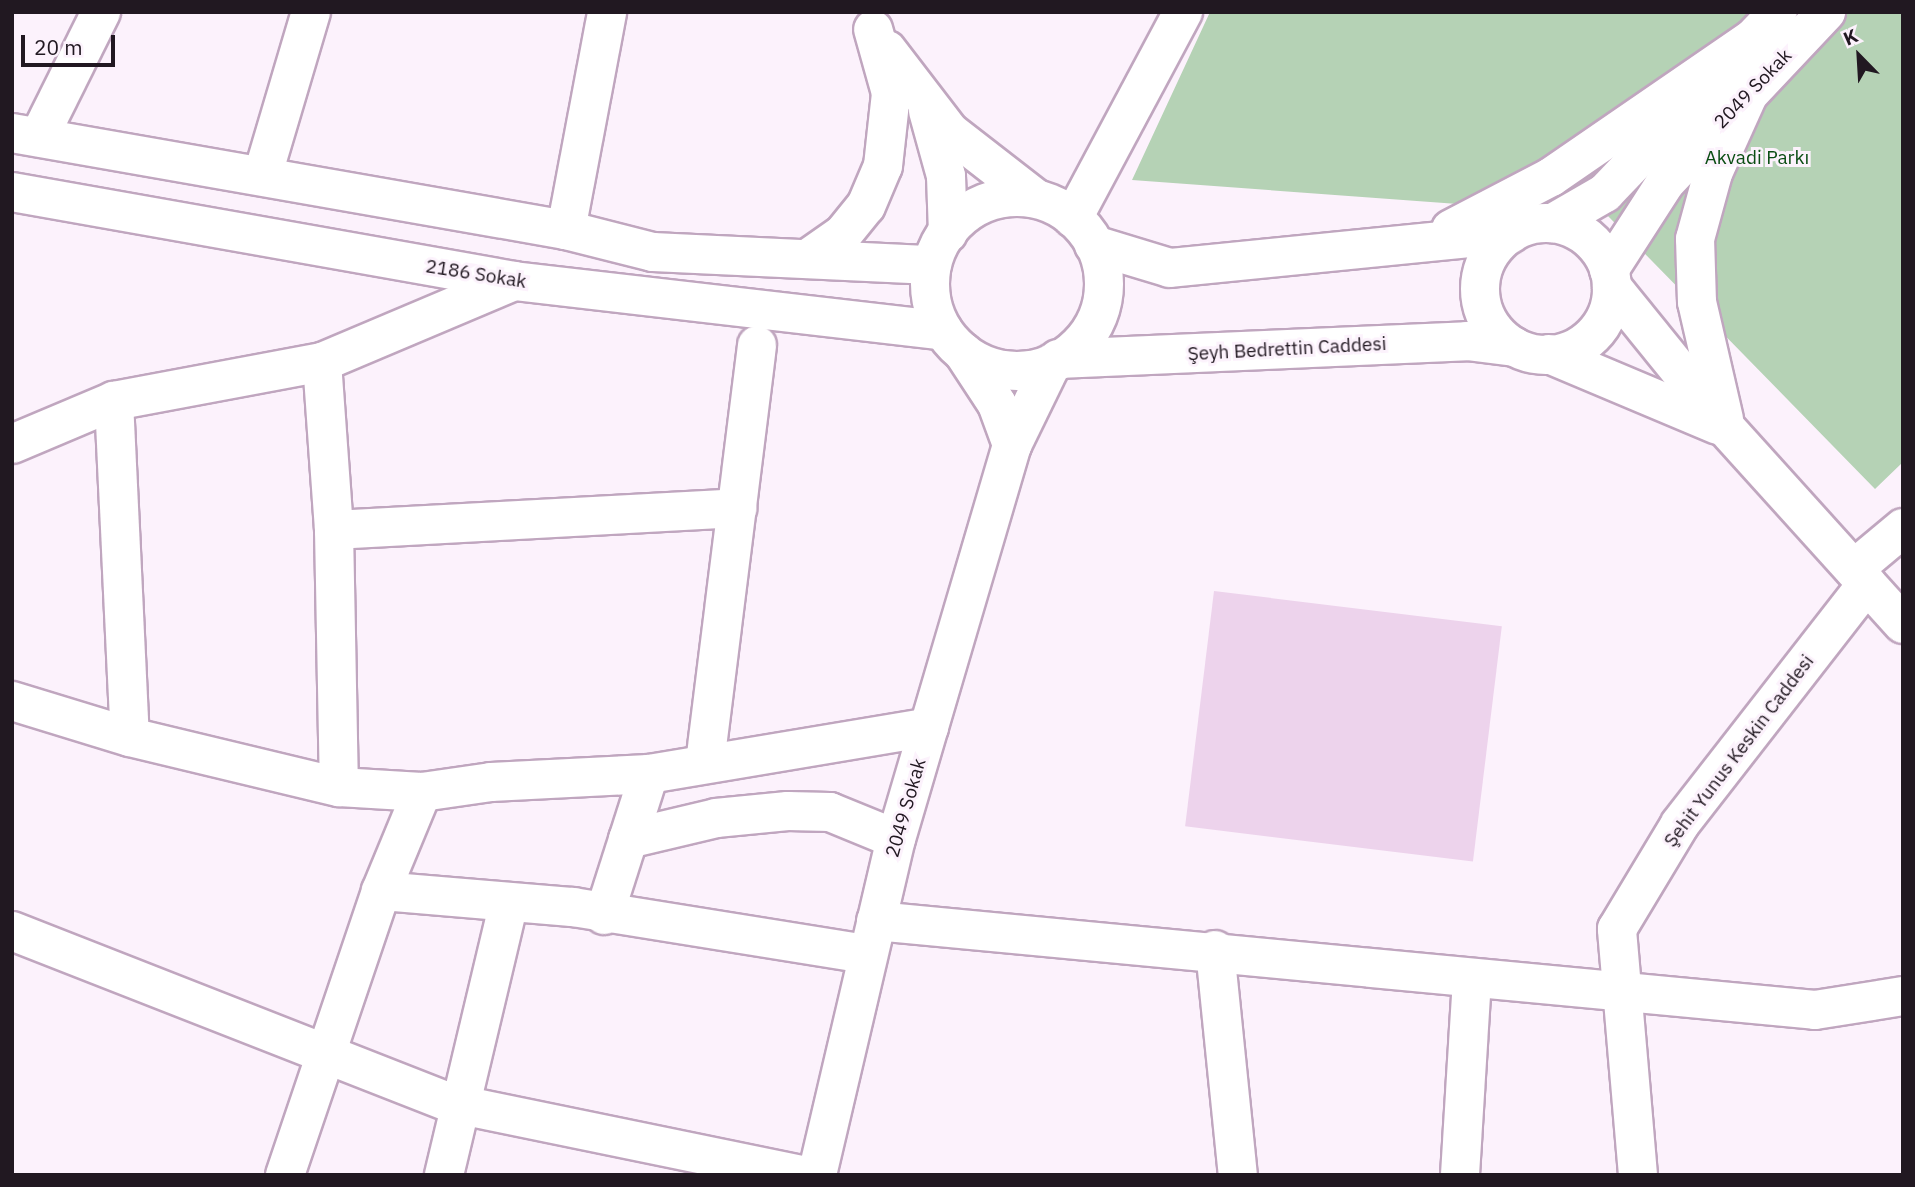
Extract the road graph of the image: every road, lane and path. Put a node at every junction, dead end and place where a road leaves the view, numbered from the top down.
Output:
1 (101, 12) edge
2 (311, 12) edge
3 (607, 12) edge
4 (1182, 12) edge
5 (1826, 12) edge
6 (863, 21) edge
7 (1767, 24) edge
8 (1750, 91) junction
9 (926, 106) junction
10 (26, 135) edge
11 (263, 174) junction
12 (12, 192) edge
13 (1035, 198) junction
14 (1553, 223) junction
15 (566, 230) junction
16 (1084, 232) junction
17 (1510, 234) junction
18 (1420, 242) junction
19 (940, 249) junction
20 (807, 259) junction
21 (1610, 278) junction
22 (514, 281) junction
23 (953, 342) junction
24 (757, 345) dead end
25 (1532, 350) junction
26 (1055, 361) junction
27 (322, 362) junction
28 (114, 401) junction
29 (1726, 428) junction
30 (12, 444) edge
31 (1012, 445) junction
32 (737, 508) junction
33 (1903, 528) edge
34 (334, 530) junction
35 (1860, 576) junction
36 (1903, 624) edge
37 (12, 701) edge
38 (929, 727) junction
39 (131, 737) junction
40 (705, 764) junction
41 (649, 774) junction
42 (339, 787) junction
43 (422, 792) junction
44 (628, 839) junction
45 (896, 839) junction
46 (381, 891) junction
47 (509, 903) junction
48 (604, 915) junction
49 (12, 931) edge
50 (872, 938) junction
51 (1215, 950) junction
52 (1472, 979) junction
53 (1620, 994) junction
54 (1903, 996) edge
55 (329, 1051) junction
56 (461, 1105) junction
57 (285, 1175) edge
58 (444, 1175) edge
59 (802, 1175) edge
60 (817, 1175) edge
61 (1238, 1175) edge
62 (1460, 1175) edge
63 (1638, 1175) edge

1 - 10 street
2 - 11 street
3 - 15 street
4 - 16 street
5 - 8 street, 2049 Sokak
6 - 9 street
6 - 20 street
7 - 14 street, 2049 Sokak
7 - 18 street
8 - 21 street, 2049 Sokak
8 - 29 street
9 - 13 street
9 - 19 street
10 - 11 street
11 - 15 street
12 - 22 street, 2186 Sokak
13 - 16 street
13 - 19 street
14 - 17 street
14 - 21 street
15 - 20 street
16 - 18 street
16 - 26 street
17 - 18 street
17 - 25 street
19 - 20 street
19 - 23 street
21 - 25 street
21 - 29 street, Şeyh Bedrettin Caddesi
22 - 23 street, 2186 Sokak
22 - 27 street
23 - 26 street
23 - 31 street
24 - 32 street
25 - 26 street, Şeyh Bedrettin Caddesi
25 - 29 street, Şeyh Bedrettin Caddesi
26 - 31 street, 2049 Sokak
27 - 28 street
27 - 34 street
28 - 30 street
28 - 39 street
29 - 35 street, Şeyh Bedrettin Caddesi
31 - 38 street, 2049 Sokak
32 - 34 street
32 - 40 street
33 - 35 street, Şehit Yunus Keskin Caddesi
34 - 42 street
35 - 36 street, Şeyh Bedrettin Caddesi
35 - 53 street, Şehit Yunus Keskin Caddesi
37 - 39 street
38 - 40 street
38 - 45 street, 2049 Sokak
39 - 42 street
40 - 41 street
41 - 43 street
41 - 44 street
42 - 43 street
43 - 46 street
44 - 45 street
44 - 48 street
45 - 50 street, 2049 Sokak
46 - 47 street
46 - 55 street
47 - 48 street
47 - 56 street
48 - 50 street
49 - 55 street
50 - 51 street
50 - 60 street, 2049 Sokak
51 - 52 street
51 - 61 street
52 - 53 street
52 - 62 street
53 - 54 street
53 - 63 street, Şehit Yunus Keskin Caddesi
55 - 56 street
55 - 57 street
56 - 58 street
56 - 59 street

